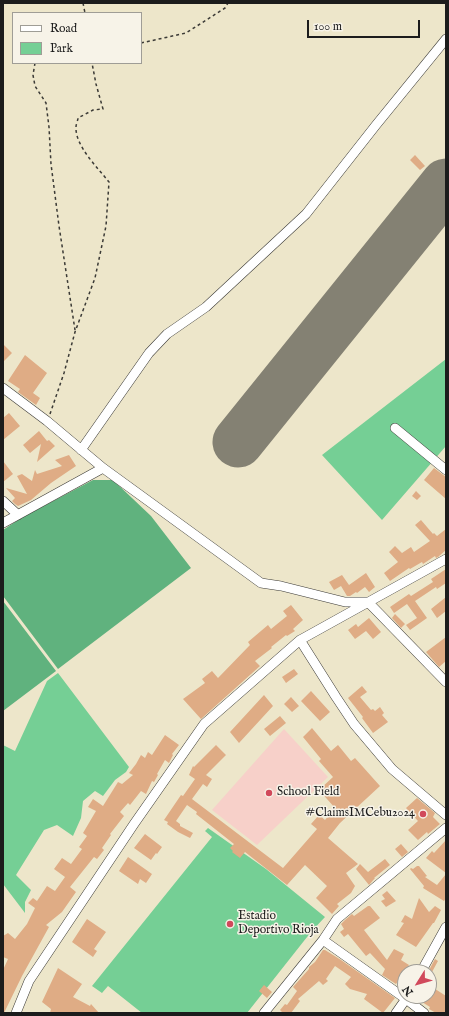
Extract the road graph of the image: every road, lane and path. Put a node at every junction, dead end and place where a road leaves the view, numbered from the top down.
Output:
1 (228, 3) edge
2 (446, 39) edge
3 (142, 43) edge
4 (35, 64) edge
5 (92, 64) edge
6 (75, 332) junction
7 (3, 388) edge
8 (47, 421) junction
9 (395, 428) dead end
10 (81, 450) junction
11 (103, 468) junction
12 (446, 470) edge
13 (3, 501) edge
14 (18, 515) junction
15 (3, 523) edge
16 (446, 559) edge
17 (368, 602) junction
18 (300, 640) junction
19 (446, 682) edge
20 (446, 816) edge
21 (446, 828) edge
22 (446, 927) edge
23 (323, 940) junction
24 (425, 964) edge
25 (397, 990) edge
26 (402, 1004) edge
27 (414, 1004) edge
28 (16, 1013) edge
29 (264, 1013) edge
30 (396, 1013) edge
31 (424, 1013) edge

1 - 3 path
2 - 10 street
4 - 6 path
5 - 6 path
6 - 8 path
7 - 8 street
8 - 10 street
9 - 12 street
10 - 11 street
11 - 14 street
11 - 17 street
13 - 14 street
14 - 15 street
16 - 17 street
17 - 18 street
17 - 19 street
18 - 20 street
18 - 28 street
21 - 23 street
22 - 24 street
23 - 25 street
23 - 29 street
26 - 30 street
27 - 31 street

